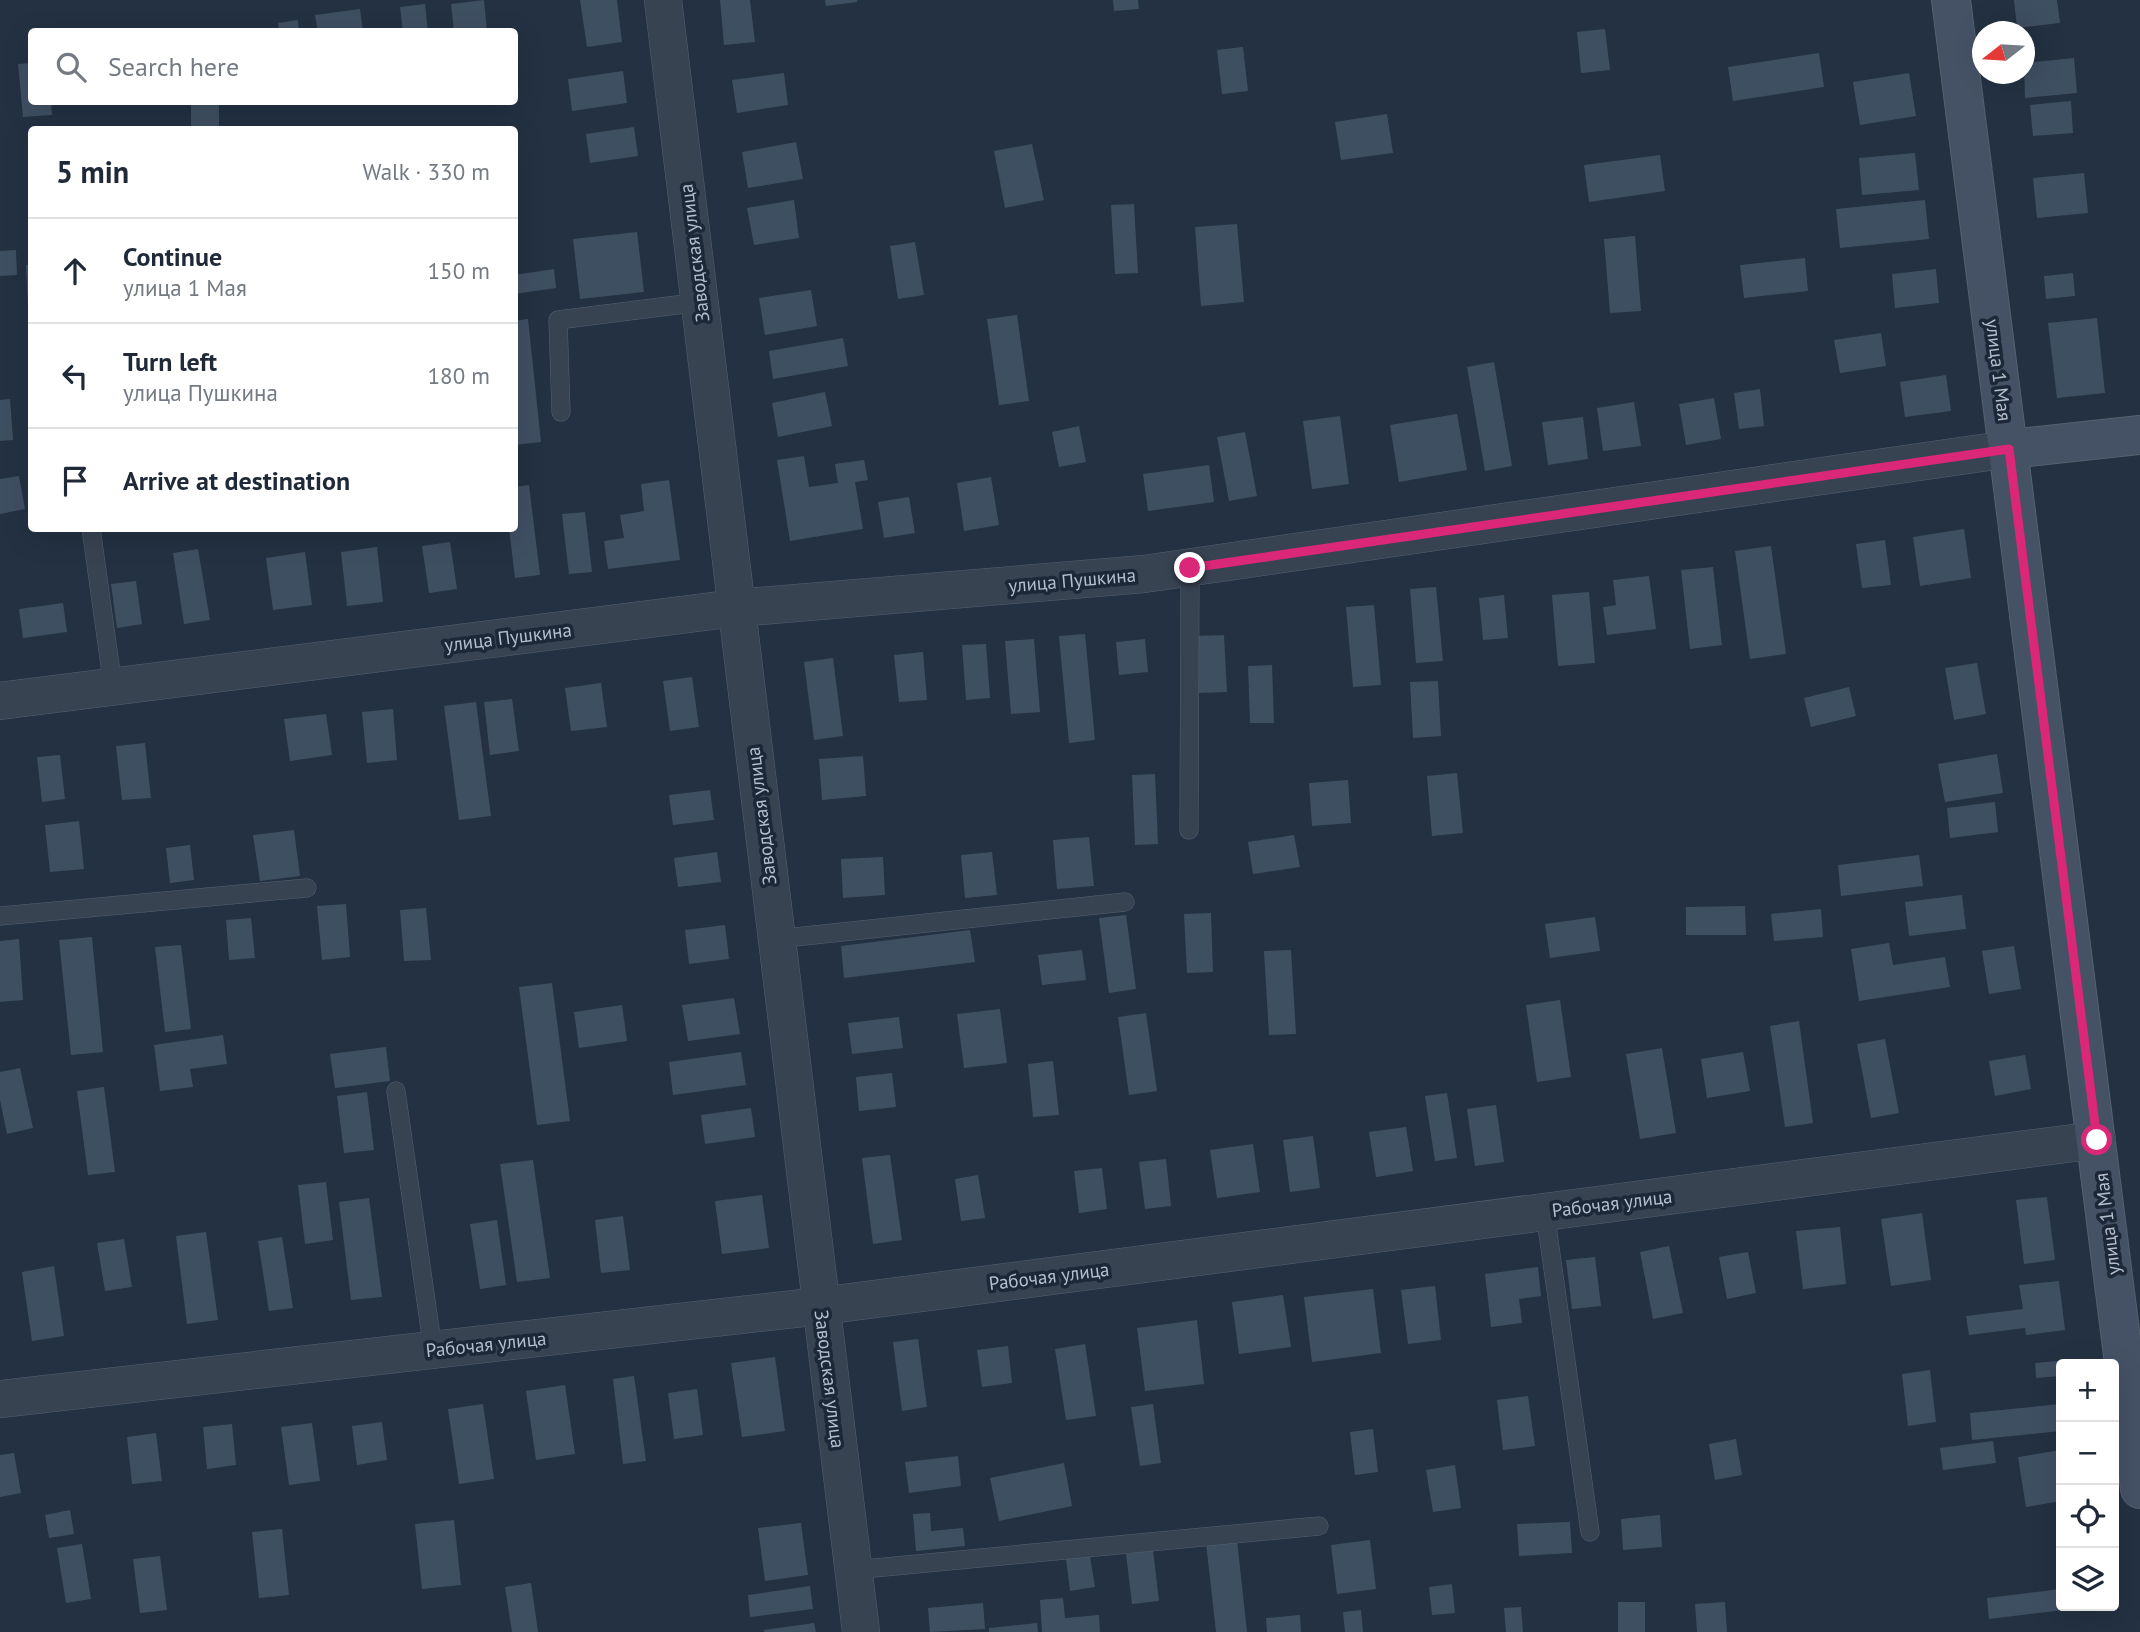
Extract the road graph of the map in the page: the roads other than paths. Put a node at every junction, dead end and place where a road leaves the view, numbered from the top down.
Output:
1 (663, 0) edge
2 (1951, 0) edge
3 (700, 302) junction
4 (561, 412) dead end
5 (2140, 435) edge
6 (2009, 449) junction
7 (92, 532) edge
8 (1190, 568) junction
9 (737, 608) junction
10 (113, 687) junction
11 (0, 701) edge
12 (1189, 831) dead end
13 (307, 888) dead end
14 (1125, 902) dead end
15 (0, 916) edge
16 (776, 939) junction
17 (396, 1091) dead end
18 (2097, 1140) junction
19 (1545, 1212) junction
20 (821, 1306) junction
21 (433, 1350) junction
22 (0, 1398) edge
23 (2140, 1489) edge
24 (1319, 1526) dead end
25 (1590, 1532) dead end
26 (853, 1570) junction
27 (861, 1632) edge

1 - 3 street, Заводская улица
2 - 6 main road, улица 1 Мая
3 - 4 lane
3 - 9 street, Заводская улица
5 - 6 main road, улица Пушкина
6 - 8 street, улица Пушкина
6 - 18 main road, улица 1 Мая
7 - 10 lane
8 - 9 street, улица Пушкина
8 - 12 lane
9 - 10 street, улица Пушкина
9 - 16 street, Заводская улица
10 - 11 street, улица Пушкина
13 - 15 lane
14 - 16 lane
16 - 20 street, Заводская улица
17 - 21 lane
18 - 19 street, Рабочая улица
18 - 23 main road, улица 1 Мая
19 - 20 street, Рабочая улица
19 - 25 lane
20 - 21 street, Рабочая улица
20 - 26 street, Заводская улица
21 - 22 street, Рабочая улица
24 - 26 lane
26 - 27 street, Заводская улица

